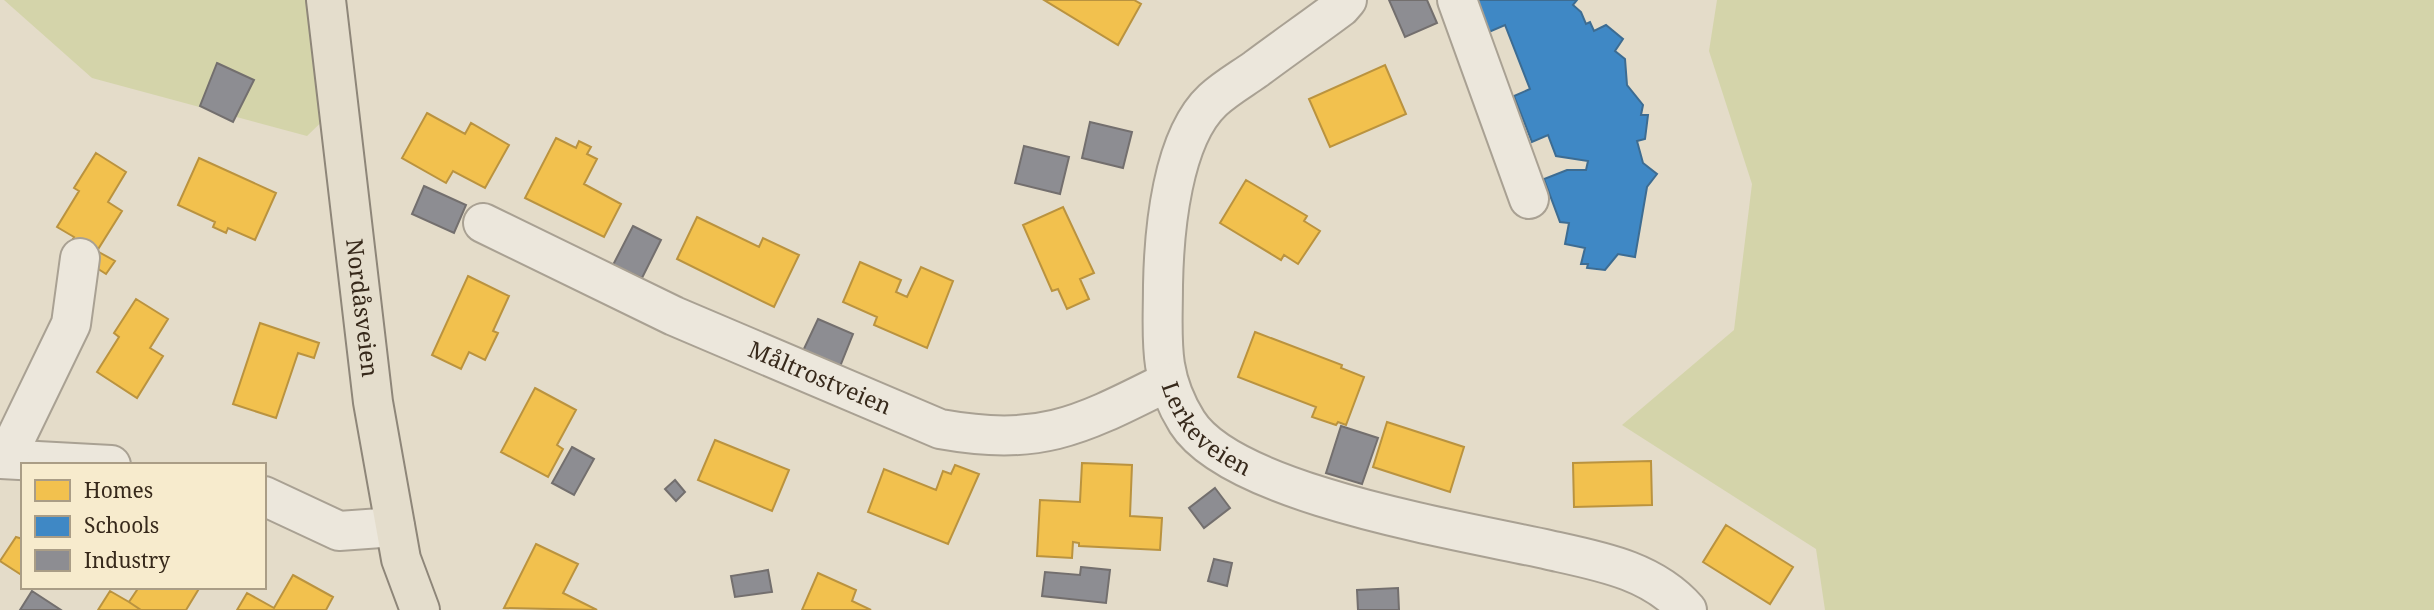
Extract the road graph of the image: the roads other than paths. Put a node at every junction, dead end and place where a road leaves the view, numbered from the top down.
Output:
1 (326, 0) edge
2 (1347, 0) edge
3 (1457, 0) edge
4 (1529, 200) dead end
5 (483, 223) dead end
6 (80, 258) dead end
7 (1167, 382) junction
8 (4, 459) edge
9 (75, 463) edge
10 (266, 497) edge
11 (394, 527) junction
12 (420, 610) edge
13 (1686, 610) edge

1 - 11 main road, Nordåsveien
2 - 7 street, Lerkeveien
3 - 4 street
5 - 7 street, Måltrostveien
6 - 8 street
7 - 13 street, Lerkeveien
8 - 9 street
10 - 11 street
11 - 12 main road, Nordåsveien

